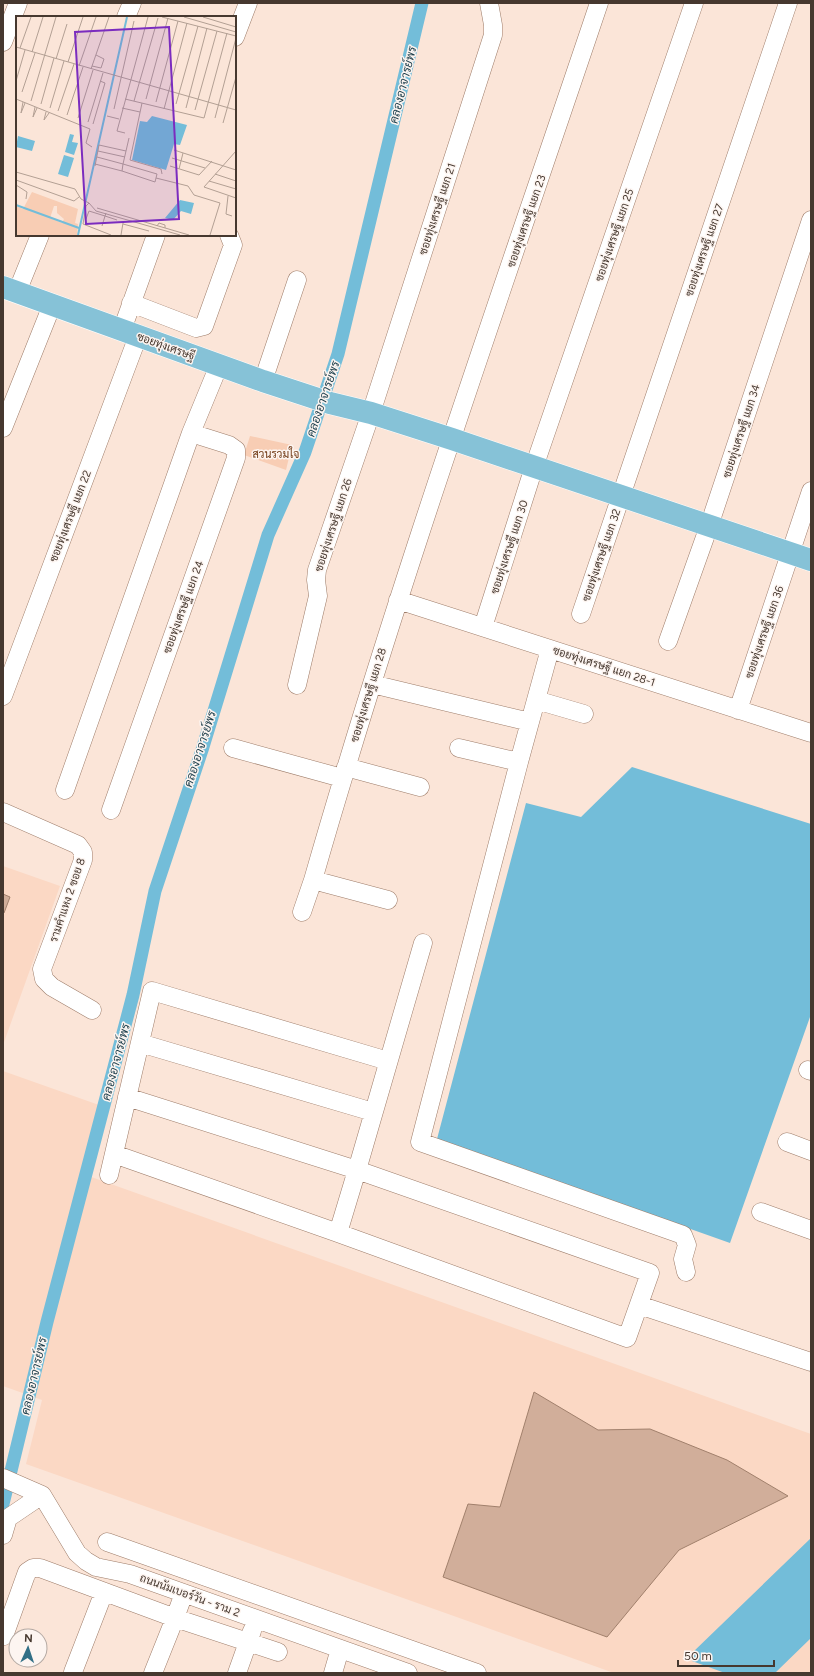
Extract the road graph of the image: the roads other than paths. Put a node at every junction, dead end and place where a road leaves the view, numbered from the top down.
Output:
1 (18, 3) edge
2 (132, 3) edge
3 (248, 3) edge
4 (490, 3) edge
5 (599, 3) edge
6 (694, 3) edge
7 (788, 3) edge
8 (126, 16) edge
9 (236, 34) edge
10 (3, 42) edge
11 (811, 220) edge
12 (39, 236) edge
13 (156, 236) edge
14 (229, 236) edge
15 (297, 280) dead end
16 (10, 290) edge
17 (131, 303) junction
18 (52, 305) junction
19 (130, 333) junction
20 (219, 365) junction
21 (263, 381) junction
22 (371, 413) junction
23 (3, 428) edge
24 (191, 433) junction
25 (452, 439) junction
26 (534, 467) junction
27 (811, 491) edge
28 (621, 496) junction
29 (709, 526) junction
30 (791, 554) junction
31 (811, 560) edge
32 (398, 600) junction
33 (581, 614) dead end
34 (483, 627) junction
35 (668, 641) dead end
36 (550, 649) junction
37 (372, 684) junction
38 (297, 685) dead end
39 (3, 696) edge
40 (536, 700) junction
41 (738, 710) junction
42 (584, 714) dead end
43 (530, 722) junction
44 (811, 733) edge
45 (233, 748) dead end
46 (459, 748) dead end
47 (519, 762) junction
48 (344, 773) junction
49 (420, 787) dead end
50 (65, 790) dead end
51 (112, 810) dead end
52 (3, 812) edge
53 (313, 880) junction
54 (388, 900) dead end
55 (302, 912) dead end
56 (423, 943) dead end
57 (92, 1010) dead end
58 (140, 1043) junction
59 (388, 1061) junction
60 (127, 1097) junction
61 (373, 1112) junction
62 (787, 1142) dead end
63 (811, 1151) edge
64 (114, 1154) junction
65 (357, 1170) junction
66 (109, 1175) dead end
67 (761, 1212) dead end
68 (811, 1230) edge
69 (338, 1233) junction
70 (686, 1272) dead end
71 (639, 1306) junction
72 (811, 1362) edge
73 (11, 1482) edge
74 (42, 1495) junction
75 (3, 1535) edge
76 (107, 1542) dead end
77 (137, 1553) junction
78 (130, 1574) junction
79 (104, 1592) junction
80 (184, 1593) junction
81 (296, 1609) junction
82 (175, 1618) junction
83 (256, 1619) junction
84 (288, 1630) junction
85 (4, 1636) dead end
86 (248, 1642) junction
87 (340, 1649) junction
88 (278, 1652) dead end
89 (457, 1670) edge
90 (73, 1672) dead end
91 (153, 1673) edge
92 (236, 1673) edge
93 (333, 1673) edge
94 (408, 1673) edge
95 (477, 1673) edge

1 - 10 street
2 - 8 street
3 - 9 street
4 - 22 street, ซอยทุ่งเศรษฐี แยก 21
5 - 25 street, ซอยทุ่งเศรษฐี แยก 23
6 - 26 street, ซอยทุ่งเศรษฐี แยก 25
7 - 28 street, ซอยทุ่งเศรษฐี แยก 27
11 - 29 street, ซอยทุ่งเศรษฐี แยก 34
12 - 16 street
13 - 17 street, ซอยทุ่งเศรษฐี แยก 22
14 - 17 street
15 - 21 street
16 - 18 main road, ซอยทุ่งเศรษฐี
17 - 19 street, ซอยทุ่งเศรษฐี แยก 22
18 - 19 main road, ซอยทุ่งเศรษฐี
18 - 23 street
19 - 20 main road, ซอยทุ่งเศรษฐี
19 - 39 street, ซอยทุ่งเศรษฐี แยก 22
20 - 21 main road, ซอยทุ่งเศรษฐี
20 - 24 street
21 - 22 main road, ซอยทุ่งเศรษฐี
22 - 25 main road, ซอยทุ่งเศรษฐี
22 - 38 street, ซอยทุ่งเศรษฐี แยก 26
24 - 50 street
24 - 51 street, ซอยทุ่งเศรษฐี แยก 24
25 - 26 main road, ซอยทุ่งเศรษฐี
25 - 32 street, ซอยทุ่งเศรษฐี แยก 28
26 - 28 main road, ซอยทุ่งเศรษฐี
26 - 34 street, ซอยทุ่งเศรษฐี แยก 30
27 - 30 street, ซอยทุ่งเศรษฐี แยก 36
28 - 29 main road, ซอยทุ่งเศรษฐี
28 - 33 street, ซอยทุ่งเศรษฐี แยก 32
29 - 30 main road, ซอยทุ่งเศรษฐี
29 - 35 street, ซอยทุ่งเศรษฐี แยก 34
30 - 31 main road, ซอยทุ่งเศรษฐี
30 - 41 street, ซอยทุ่งเศรษฐี แยก 36
32 - 34 street, ซอยทุ่งเศรษฐี แยก 28-1
32 - 37 street, ซอยทุ่งเศรษฐี แยก 28
34 - 36 street, ซอยทุ่งเศรษฐี แยก 28-1
36 - 40 street
36 - 41 street, ซอยทุ่งเศรษฐี แยก 28-1
37 - 43 street
37 - 48 street, ซอยทุ่งเศรษฐี แยก 28
40 - 42 street
40 - 43 street
41 - 44 street, ซอยทุ่งเศรษฐี แยก 28-1
43 - 47 street
45 - 48 street
46 - 47 street
47 - 70 street
48 - 49 street
48 - 53 street, ซอยทุ่งเศรษฐี แยก 28
52 - 57 street, รามคำแหง 2 ซอย 8
53 - 54 street
53 - 55 street, ซอยทุ่งเศรษฐี แยก 28
56 - 59 street
58 - 59 street
58 - 60 street
58 - 61 street
59 - 61 street
60 - 64 street
60 - 65 street
61 - 65 street
62 - 63 street
64 - 66 street
64 - 69 street
65 - 69 street
65 - 71 street
67 - 68 street
69 - 71 street
71 - 72 street
73 - 74 street
74 - 75 street
74 - 78 street, ถนนนัมเบอร์วัน - ราม 2
76 - 77 street
77 - 78 street
77 - 81 street
78 - 80 street, ถนนนัมเบอร์วัน - ราม 2
79 - 82 street
79 - 85 street
79 - 90 street
80 - 82 street
80 - 83 street, ถนนนัมเบอร์วัน - ราม 2
81 - 84 street
81 - 89 street
82 - 86 street
82 - 91 street
83 - 84 street, ถนนนัมเบอร์วัน - ราม 2
83 - 86 street
84 - 87 street, ถนนนัมเบอร์วัน - ราม 2
86 - 88 street
86 - 92 street
87 - 93 street
87 - 94 street, ถนนนัมเบอร์วัน - ราม 2
89 - 95 street

